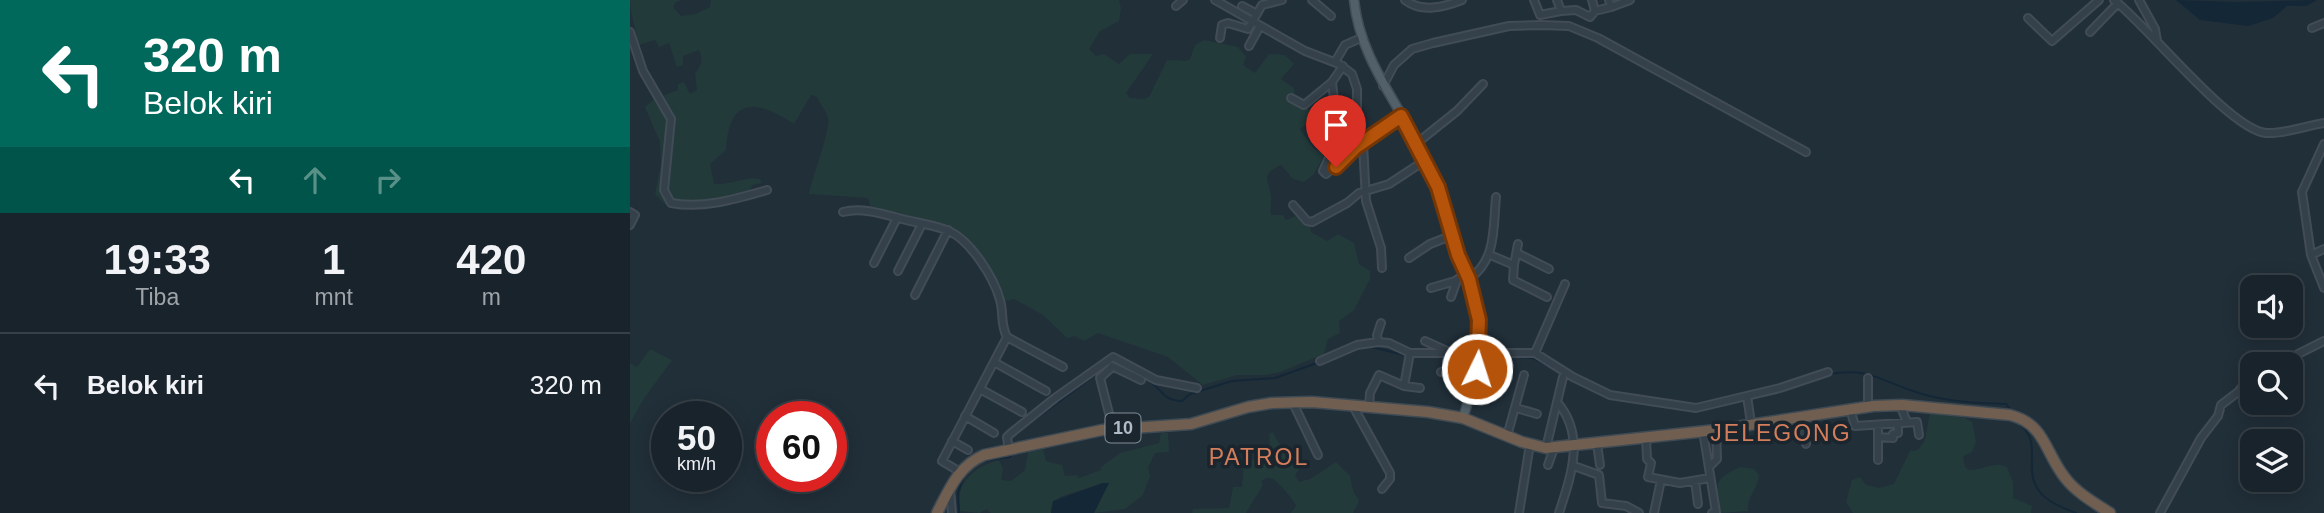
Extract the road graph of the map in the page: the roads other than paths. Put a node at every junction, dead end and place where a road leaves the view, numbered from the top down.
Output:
1 (1183, 0) edge
2 (1215, 0) edge
3 (1282, 0) edge
4 (1312, 0) edge
5 (1354, 0) edge
6 (1405, 0) edge
7 (1534, 0) edge
8 (1557, 0) edge
9 (1573, 0) edge
10 (1592, 0) edge
11 (2099, 0) edge
12 (2139, 0) edge
13 (1457, 1) edge
14 (1633, 1) edge
15 (2116, 1) edge
16 (1610, 4) edge
17 (1176, 6) dead end
18 (1242, 6) dead end
19 (1576, 10) junction
20 (1561, 11) junction
21 (1595, 11) junction
22 (1256, 14) junction
23 (1331, 16) dead end
24 (2028, 18) dead end
25 (1253, 22) junction
26 (2324, 23) edge
27 (1260, 26) junction
28 (2312, 28) dead end
29 (630, 32) edge
30 (2090, 32) dead end
31 (1220, 38) dead end
32 (1362, 38) junction
33 (2157, 41) junction
34 (1249, 46) dead end
35 (1335, 62) junction
36 (1343, 66) junction
37 (1332, 82) junction
38 (1483, 84) dead end
39 (1383, 86) junction
40 (1291, 98) dead end
41 (1401, 116) junction
42 (2324, 123) edge
43 (1363, 143) junction
44 (1417, 143) junction
45 (2324, 144) edge
46 (1806, 152) dead end
47 (1424, 158) junction
48 (767, 190) dead end
49 (1367, 190) junction
50 (1496, 197) dead end
51 (1293, 205) dead end
52 (630, 212) edge
53 (843, 212) dead end
54 (897, 218) junction
55 (922, 224) junction
56 (630, 225) edge
57 (948, 230) junction
58 (1453, 235) junction
59 (1518, 244) dead end
60 (2324, 249) edge
61 (1517, 253) junction
62 (1490, 255) junction
63 (2311, 255) junction
64 (1409, 258) dead end
65 (874, 262) dead end
66 (1514, 265) junction
67 (1382, 268) dead end
68 (1549, 269) dead end
69 (898, 271) dead end
70 (1468, 276) junction
71 (1457, 280) junction
72 (1566, 284) dead end
73 (1431, 288) dead end
74 (2324, 288) edge
75 (915, 295) dead end
76 (1451, 297) dead end
77 (1547, 297) dead end
78 (1381, 323) dead end
79 (1007, 337) junction
80 (1425, 341) dead end
81 (2324, 341) edge
82 (1378, 342) junction
83 (2302, 352) edge
84 (1410, 353) junction
85 (1535, 353) junction
86 (1452, 354) junction
87 (1479, 355) junction
88 (1320, 360) dead end
89 (1112, 361) junction
90 (994, 362) junction
91 (1063, 367) dead end
92 (1477, 369) junction
93 (1441, 372) dead end
94 (1828, 372) dead end
95 (1524, 374) dead end
96 (1563, 377) dead end
97 (1868, 378) dead end
98 (1141, 380) dead end
99 (1404, 386) junction
100 (1197, 388) dead end
101 (1420, 388) dead end
102 (980, 389) junction
103 (2240, 389) edge
104 (1046, 391) dead end
105 (1747, 396) junction
106 (1557, 402) junction
107 (1293, 403) junction
108 (1900, 405) junction
109 (1353, 406) junction
110 (1868, 406) junction
111 (1369, 407) junction
112 (1516, 408) junction
113 (1850, 409) junction
114 (1022, 412) dead end
115 (1537, 414) dead end
116 (965, 415) junction
117 (1799, 416) junction
118 (1463, 418) junction
119 (1907, 422) junction
120 (1751, 423) junction
121 (1898, 424) junction
122 (1878, 425) junction
123 (1114, 429) junction
124 (1716, 430) junction
125 (993, 433) dead end
126 (1704, 434) junction
127 (1919, 435) dead end
128 (1507, 436) junction
129 (1878, 437) junction
130 (1646, 438) junction
131 (952, 441) junction
132 (1597, 443) junction
133 (1530, 444) junction
134 (1807, 444) dead end
135 (1573, 446) junction
136 (1550, 448) junction
137 (968, 450) dead end
138 (1009, 451) junction
139 (1717, 451) junction
140 (1318, 455) dead end
141 (1878, 460) dead end
142 (1548, 465) dead end
143 (1600, 465) dead end
144 (1574, 466) junction
145 (1710, 466) junction
146 (960, 472) junction
147 (1710, 478) junction
148 (1661, 480) junction
149 (1695, 481) junction
150 (950, 489) junction
151 (1382, 489) dead end
152 (1698, 503) dead end
153 (937, 513) edge
154 (952, 513) edge
155 (1519, 513) edge
156 (1559, 513) edge
157 (1639, 513) edge
158 (1654, 513) edge
159 (1712, 513) edge
160 (2110, 513) edge
161 (2160, 513) edge

1 - 17 street
2 - 25 street
3 - 22 street
4 - 23 street
5 - 32 main road
6 - 13 street
7 - 20 street
8 - 20 street
9 - 19 street
10 - 21 street
11 - 24 street
12 - 33 street
14 - 16 street
15 - 30 street
15 - 33 street
16 - 21 street
18 - 22 street
19 - 20 street
19 - 21 street
22 - 25 street
25 - 27 street
25 - 31 street
26 - 28 street
27 - 34 street
27 - 35 street
29 - 48 street
32 - 35 street
32 - 39 main road
33 - 42 street
35 - 36 street
36 - 37 street
36 - 43 street
37 - 40 street
37 - 43 street
38 - 44 street
39 - 41 main road
39 - 46 street
41 - 43 street
41 - 44 main road
43 - 49 street
44 - 47 main road
45 - 63 street
47 - 49 street
47 - 58 main road
49 - 51 street
49 - 67 street
50 - 62 street
52 - 56 street
53 - 54 street
54 - 55 street
54 - 65 street
55 - 57 street
55 - 69 street
57 - 75 street
57 - 79 street
58 - 64 street
58 - 70 main road
59 - 61 street
60 - 63 street
61 - 66 street
61 - 68 street
62 - 66 street
62 - 70 street
63 - 74 street
66 - 77 street
70 - 71 street
70 - 87 main road
71 - 73 street
71 - 76 street
72 - 85 street
78 - 82 street
79 - 90 street
79 - 91 street
80 - 86 street
81 - 83 street
82 - 84 street
82 - 88 street
84 - 86 street
84 - 99 street
85 - 87 street
85 - 105 street
86 - 87 street
87 - 92 main road
89 - 98 street
89 - 100 street
89 - 123 street
89 - 138 street
90 - 102 street
90 - 104 street
92 - 93 street
92 - 118 main road
94 - 105 street
95 - 112 street
96 - 106 street
97 - 110 street
99 - 101 street
99 - 111 street
102 - 114 street
102 - 116 street
103 - 161 street
105 - 120 street
106 - 135 street
106 - 136 street
107 - 109 highway, 10
107 - 123 highway, 10
107 - 140 street
108 - 110 highway, 10
108 - 119 street
108 - 160 highway, 10
109 - 111 highway, 10
109 - 151 street
110 - 113 highway, 10
111 - 118 highway, 10
112 - 115 street
112 - 128 street
113 - 117 highway, 10
113 - 122 street
116 - 125 street
116 - 131 street
117 - 120 highway, 10
117 - 134 street
118 - 128 highway, 10
119 - 121 street
119 - 127 street
120 - 124 highway, 10
121 - 122 street
121 - 129 street
122 - 129 street
123 - 138 highway, 10
124 - 126 highway, 10
124 - 139 street
126 - 130 highway, 10
126 - 139 street
126 - 145 street
128 - 133 highway, 10
129 - 141 street
130 - 132 highway, 10
130 - 148 street
131 - 137 street
131 - 146 street
132 - 135 highway, 10
132 - 143 street
133 - 136 highway, 10
133 - 155 street
135 - 136 highway, 10
135 - 144 street
136 - 142 street
138 - 146 highway, 10
139 - 145 street
144 - 156 street
144 - 157 street
145 - 147 street
146 - 150 highway, 10
147 - 149 street
147 - 159 street
148 - 149 street
148 - 158 street
149 - 152 street
150 - 153 highway, 10
150 - 154 street

